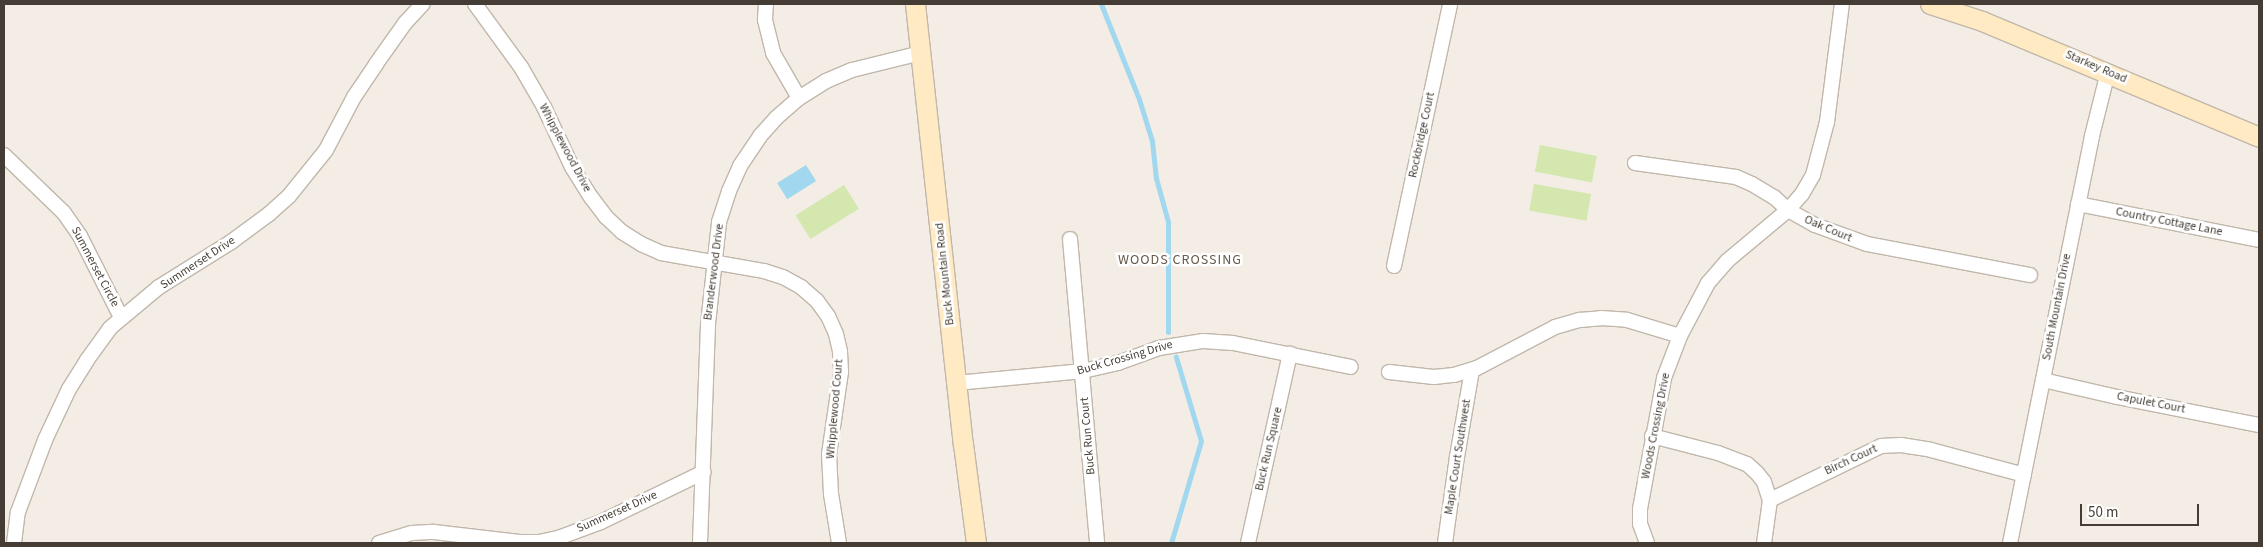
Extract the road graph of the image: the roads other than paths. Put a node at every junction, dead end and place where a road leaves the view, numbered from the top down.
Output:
1 (423, 4) edge
2 (475, 4) edge
3 (766, 4) edge
4 (915, 4) edge
5 (1450, 4) edge
6 (1842, 4) edge
7 (1930, 4) edge
8 (921, 53) junction
9 (2108, 72) junction
10 (799, 98) junction
11 (2259, 137) edge
12 (4, 155) edge
13 (1635, 163) dead end
14 (2078, 204) junction
15 (1788, 210) junction
16 (1070, 239) dead end
17 (2259, 240) edge
18 (714, 263) junction
19 (1394, 266) dead end
20 (2030, 275) dead end
21 (121, 317) junction
22 (1680, 336) junction
23 (1290, 354) junction
24 (1351, 367) dead end
25 (1472, 370) junction
26 (1083, 371) junction
27 (1389, 372) dead end
28 (2043, 380) junction
29 (956, 383) junction
30 (2259, 424) edge
31 (1652, 436) junction
32 (704, 472) junction
33 (2024, 475) junction
34 (1770, 500) junction
35 (14, 543) edge
36 (379, 543) edge
37 (700, 543) edge
38 (839, 543) edge
39 (976, 543) edge
40 (1097, 543) edge
41 (1248, 543) edge
42 (1444, 543) edge
43 (1647, 543) edge
44 (1764, 543) edge
45 (2010, 543) edge

1 - 21 street, Summerset Drive
2 - 18 street, Whipplewood Drive
3 - 10 street
4 - 8 main road, Buck Mountain Road
5 - 19 street, Rockbridge Court
6 - 15 street, Woods Crossing Drive
7 - 9 main road, Starkey Road
8 - 10 street, Branderwood Drive
8 - 29 main road, Buck Mountain Road
9 - 11 main road, Starkey Road
9 - 14 street, South Mountain Drive
10 - 18 street, Branderwood Drive
12 - 21 street, Summerset Circle
13 - 15 street, Oak Court
14 - 17 street, Country Cottage Lane
14 - 28 street, South Mountain Drive
15 - 20 street, Oak Court
15 - 22 street, Woods Crossing Drive
16 - 26 street, Buck Run Court
18 - 32 street, Branderwood Drive
18 - 38 street, Whipplewood Court
21 - 35 street, Summerset Drive
22 - 25 street
22 - 31 street, Woods Crossing Drive
23 - 24 street, Buck Crossing Drive
23 - 26 street, Buck Crossing Drive
23 - 41 street, Buck Run Square
25 - 27 street
25 - 42 street, Maple Court Southwest
26 - 29 street, Buck Crossing Drive
26 - 40 street, Buck Run Court
28 - 30 street, Capulet Court
28 - 33 street, South Mountain Drive
29 - 39 main road, Buck Mountain Road
31 - 34 street
31 - 43 street, Woods Crossing Drive
32 - 36 street, Summerset Drive
32 - 37 street, Branderwood Drive
33 - 34 street, Birch Court
33 - 45 street, South Mountain Drive
34 - 44 street

